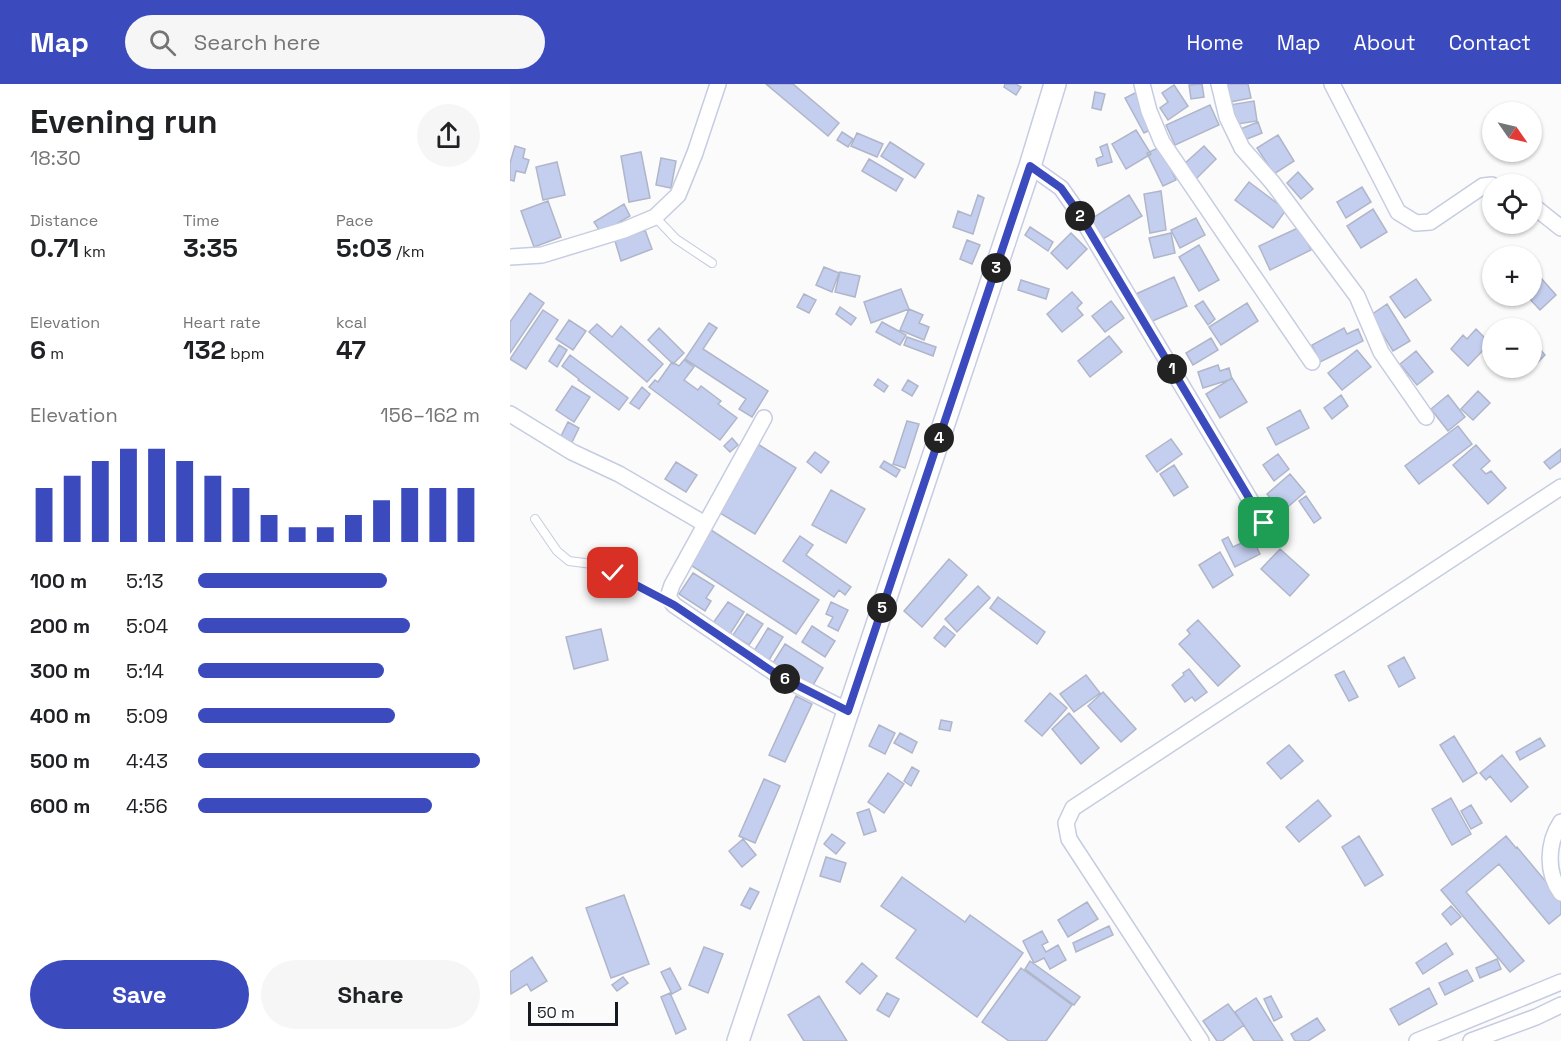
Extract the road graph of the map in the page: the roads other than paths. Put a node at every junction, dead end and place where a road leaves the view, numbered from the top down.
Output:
1 (717, 84) edge
2 (1142, 84) edge
3 (1219, 84) edge
4 (1332, 84) edge
5 (1052, 86) edge
6 (1030, 166) junction
7 (1482, 187) edge
8 (1542, 213) edge
9 (655, 217) junction
10 (1561, 228) edge
11 (510, 257) edge
12 (712, 263) dead end
13 (1312, 362) dead end
14 (510, 414) edge
15 (1426, 417) dead end
16 (764, 418) dead end
17 (1561, 487) edge
18 (535, 519) dead end
19 (1264, 523) dead end
20 (705, 524) junction
21 (674, 605) junction
22 (848, 711) junction
23 (1561, 822) edge
24 (1561, 893) edge
25 (1561, 982) edge
26 (1561, 1005) edge
27 (738, 1041) edge
28 (1201, 1041) edge
29 (1417, 1041) edge
30 (1471, 1041) edge

1 - 9 street
2 - 13 street
3 - 15 street
4 - 7 street
5 - 6 main road
6 - 19 street
6 - 22 main road
8 - 10 street
9 - 11 street
9 - 12 lane
14 - 20 street
16 - 20 street
17 - 28 street
18 - 21 lane
20 - 21 street
21 - 22 street
22 - 27 main road
23 - 24 street
25 - 29 street
26 - 30 street

